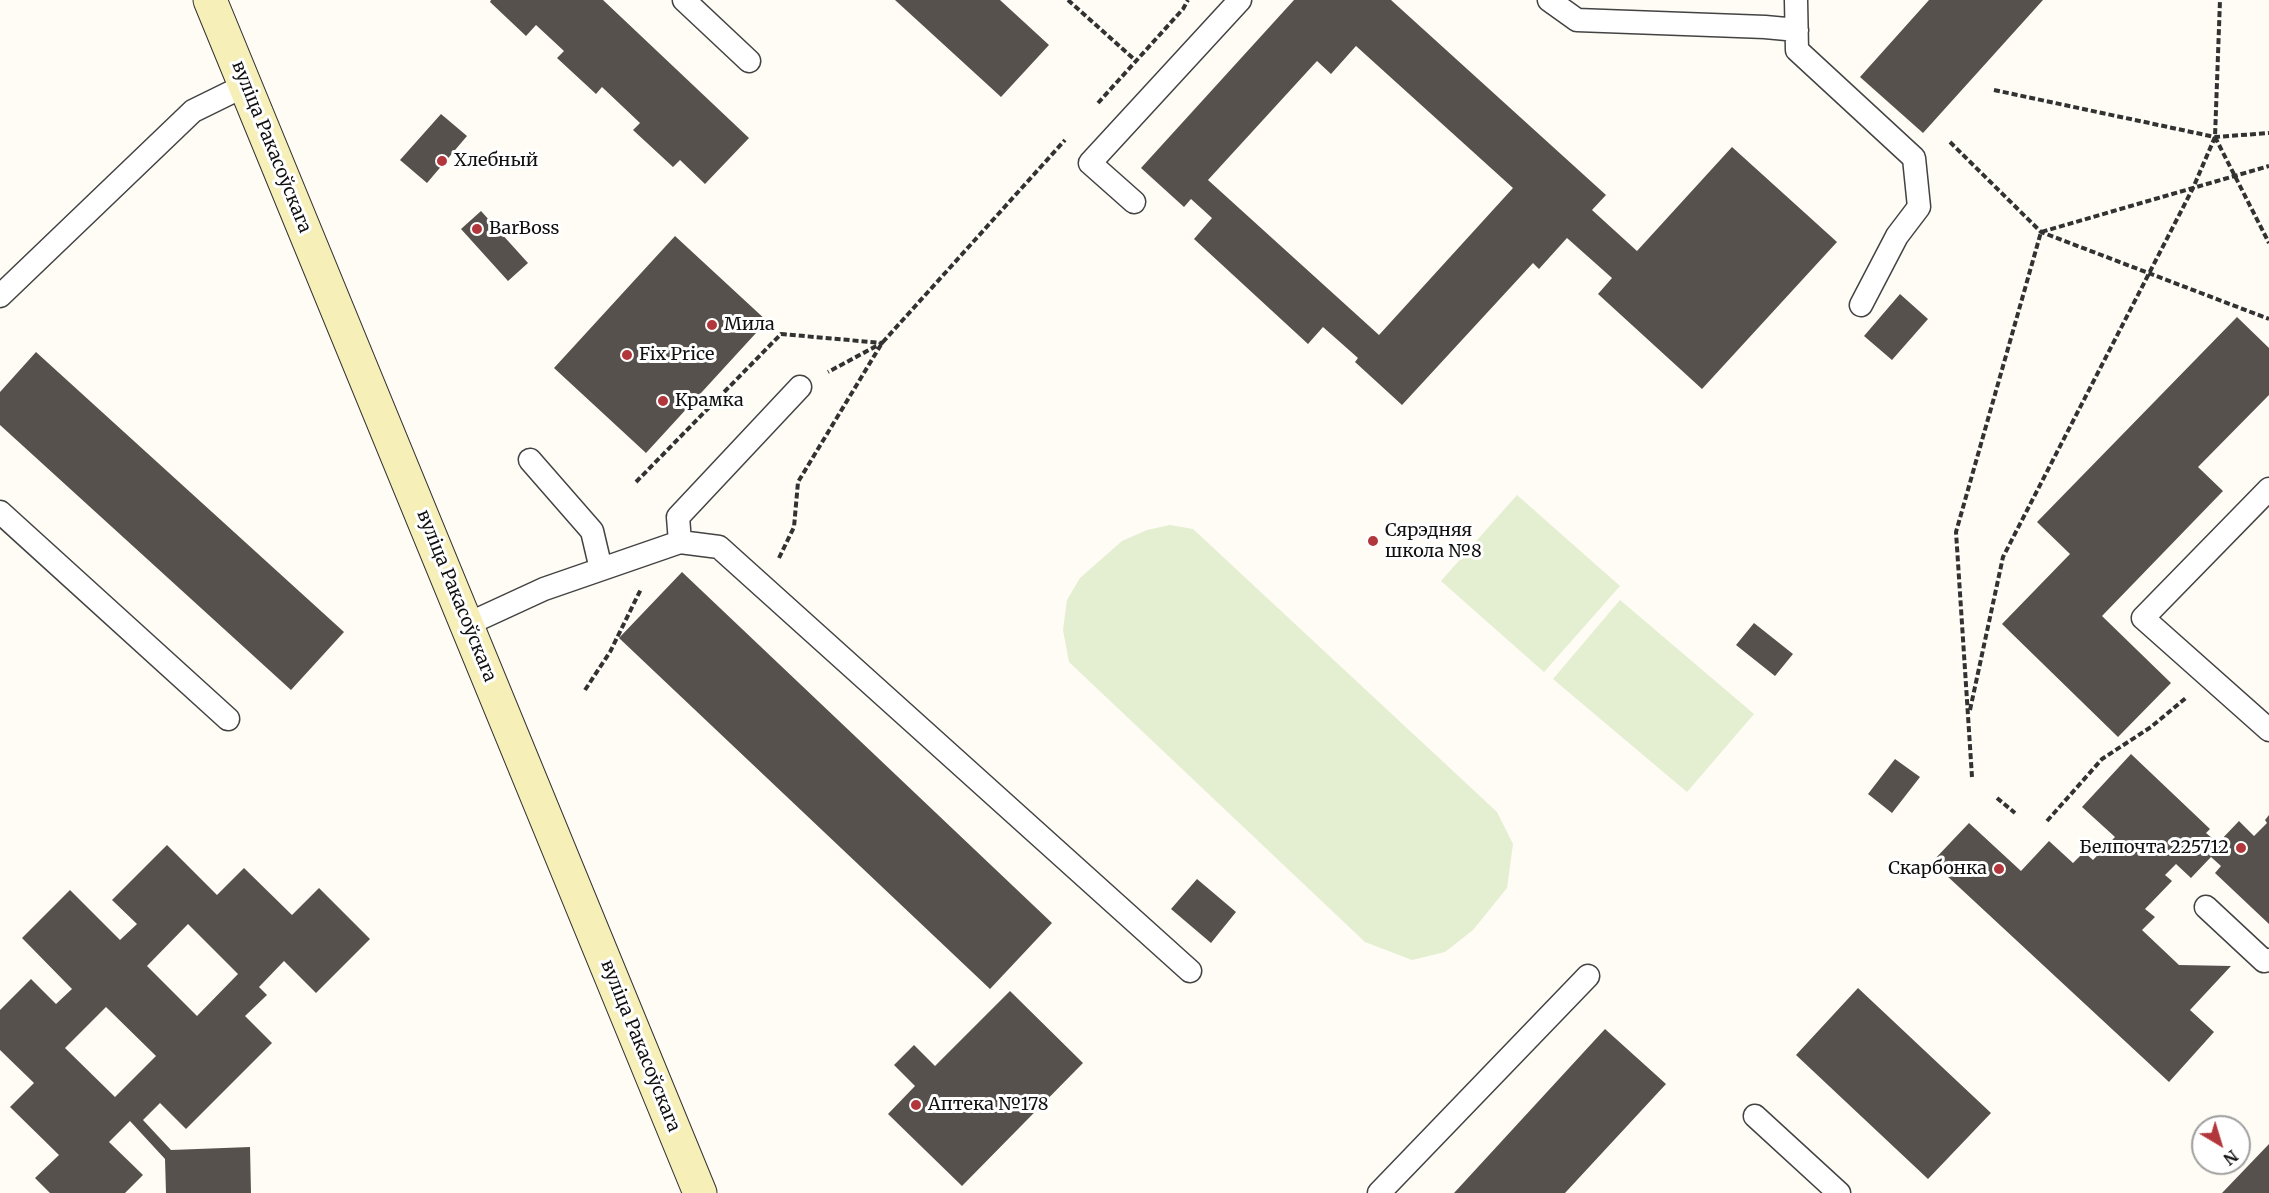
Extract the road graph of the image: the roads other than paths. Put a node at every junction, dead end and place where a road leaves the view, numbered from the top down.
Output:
1 (210, 0) edge
2 (684, 0) edge
3 (1240, 0) edge
4 (1549, 0) edge
5 (1796, 0) edge
6 (1797, 30) junction
7 (749, 61) dead end
8 (246, 85) junction
9 (1134, 202) dead end
10 (0, 296) edge
11 (1861, 305) dead end
12 (800, 387) dead end
13 (530, 460) dead end
14 (2269, 489) edge
15 (0, 512) edge
16 (680, 542) junction
17 (601, 569) junction
18 (468, 624) junction
19 (228, 720) dead end
20 (2269, 730) edge
21 (2206, 907) dead end
22 (2269, 960) edge
23 (1190, 971) dead end
24 (1588, 976) dead end
25 (1755, 1116) dead end
26 (700, 1193) edge
27 (1379, 1193) edge
28 (1839, 1193) edge

1 - 8 main road, вуліца Ракасоўскага
2 - 7 lane
3 - 9 lane
4 - 6 lane
5 - 6 lane
6 - 11 lane
8 - 10 lane
8 - 18 main road, вуліца Ракасоўскага
12 - 16 lane
13 - 17 lane
14 - 20 lane
15 - 19 lane
16 - 17 lane
16 - 23 lane
17 - 18 lane
18 - 26 main road, вуліца Ракасоўскага
21 - 22 lane
24 - 27 lane
25 - 28 lane

